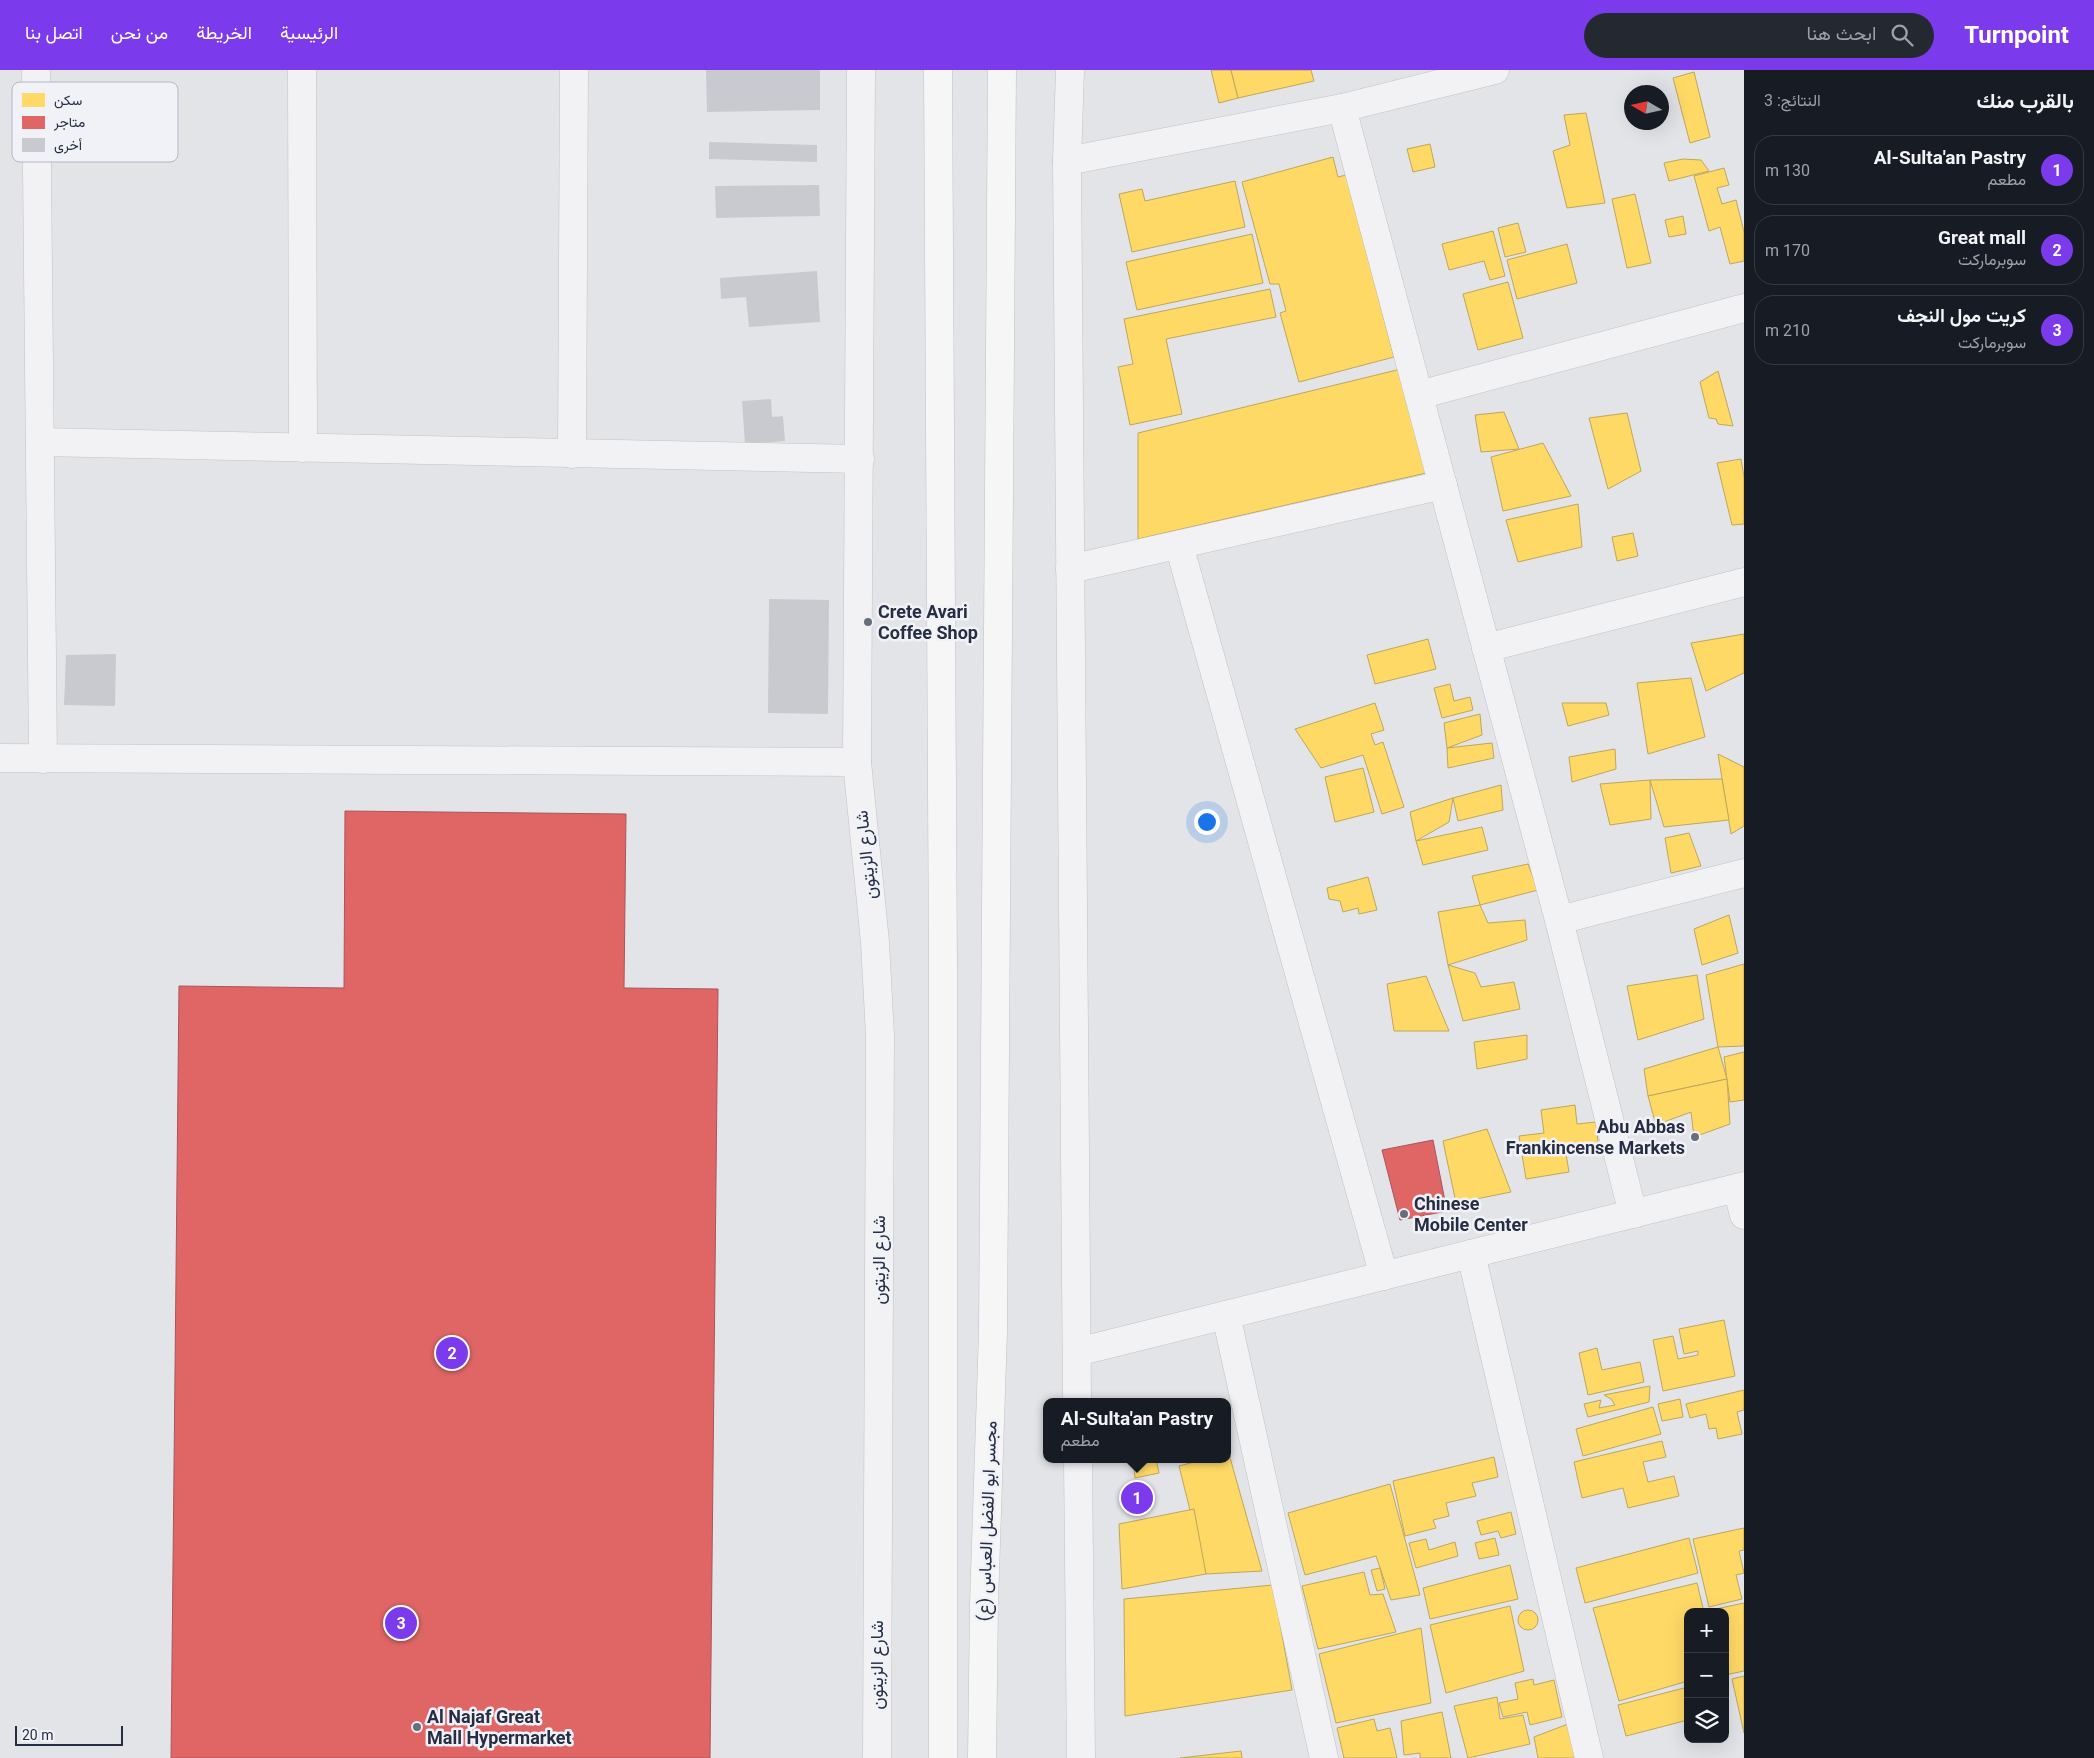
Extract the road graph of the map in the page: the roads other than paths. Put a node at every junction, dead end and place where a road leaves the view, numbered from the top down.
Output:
1 (302, 70) edge
2 (574, 70) edge
3 (861, 70) edge
4 (938, 70) edge
5 (1002, 70) edge
6 (1070, 70) edge
7 (1495, 70) edge
8 (1342, 108) junction
9 (1067, 160) junction
10 (37, 162) edge
11 (1744, 308) edge
12 (1419, 395) junction
13 (40, 442) junction
14 (303, 448) junction
15 (572, 454) junction
16 (860, 460) junction
17 (1443, 485) junction
18 (1179, 545) junction
19 (1070, 569) junction
20 (1744, 582) edge
21 (1486, 648) junction
22 (0, 758) edge
23 (43, 759) junction
24 (857, 762) junction
25 (1744, 873) edge
26 (1559, 920) junction
27 (1741, 1187) edge
28 (1633, 1214) junction
29 (1744, 1215) edge
30 (1471, 1254) junction
31 (1384, 1276) junction
32 (1226, 1315) junction
33 (1077, 1352) junction
34 (1077, 1398) edge
35 (1078, 1463) edge
36 (876, 1758) edge
37 (943, 1758) edge
38 (982, 1758) edge
39 (1081, 1758) edge
40 (1324, 1758) edge
41 (1589, 1758) edge

1 - 14 street
2 - 15 street
3 - 16 street, شارع الزيتون
4 - 37 main road
5 - 38 main road, مجسر ابو الفضل العباس (ع)
6 - 9 street
7 - 8 street
8 - 9 street
8 - 12 street
9 - 19 street
10 - 13 street
11 - 12 street
12 - 17 street
13 - 14 street
13 - 23 street
14 - 15 street
15 - 16 street
16 - 24 street, شارع الزيتون
17 - 18 street
17 - 21 street
18 - 19 street
18 - 31 street
19 - 33 street
20 - 21 street
21 - 26 street
22 - 23 street
23 - 24 street
24 - 36 street, شارع الزيتون
25 - 26 street
26 - 28 street
27 - 28 street
27 - 29 street
28 - 30 street
30 - 31 street
30 - 41 street
31 - 32 street
32 - 33 street
32 - 40 street
33 - 34 street
35 - 39 street

